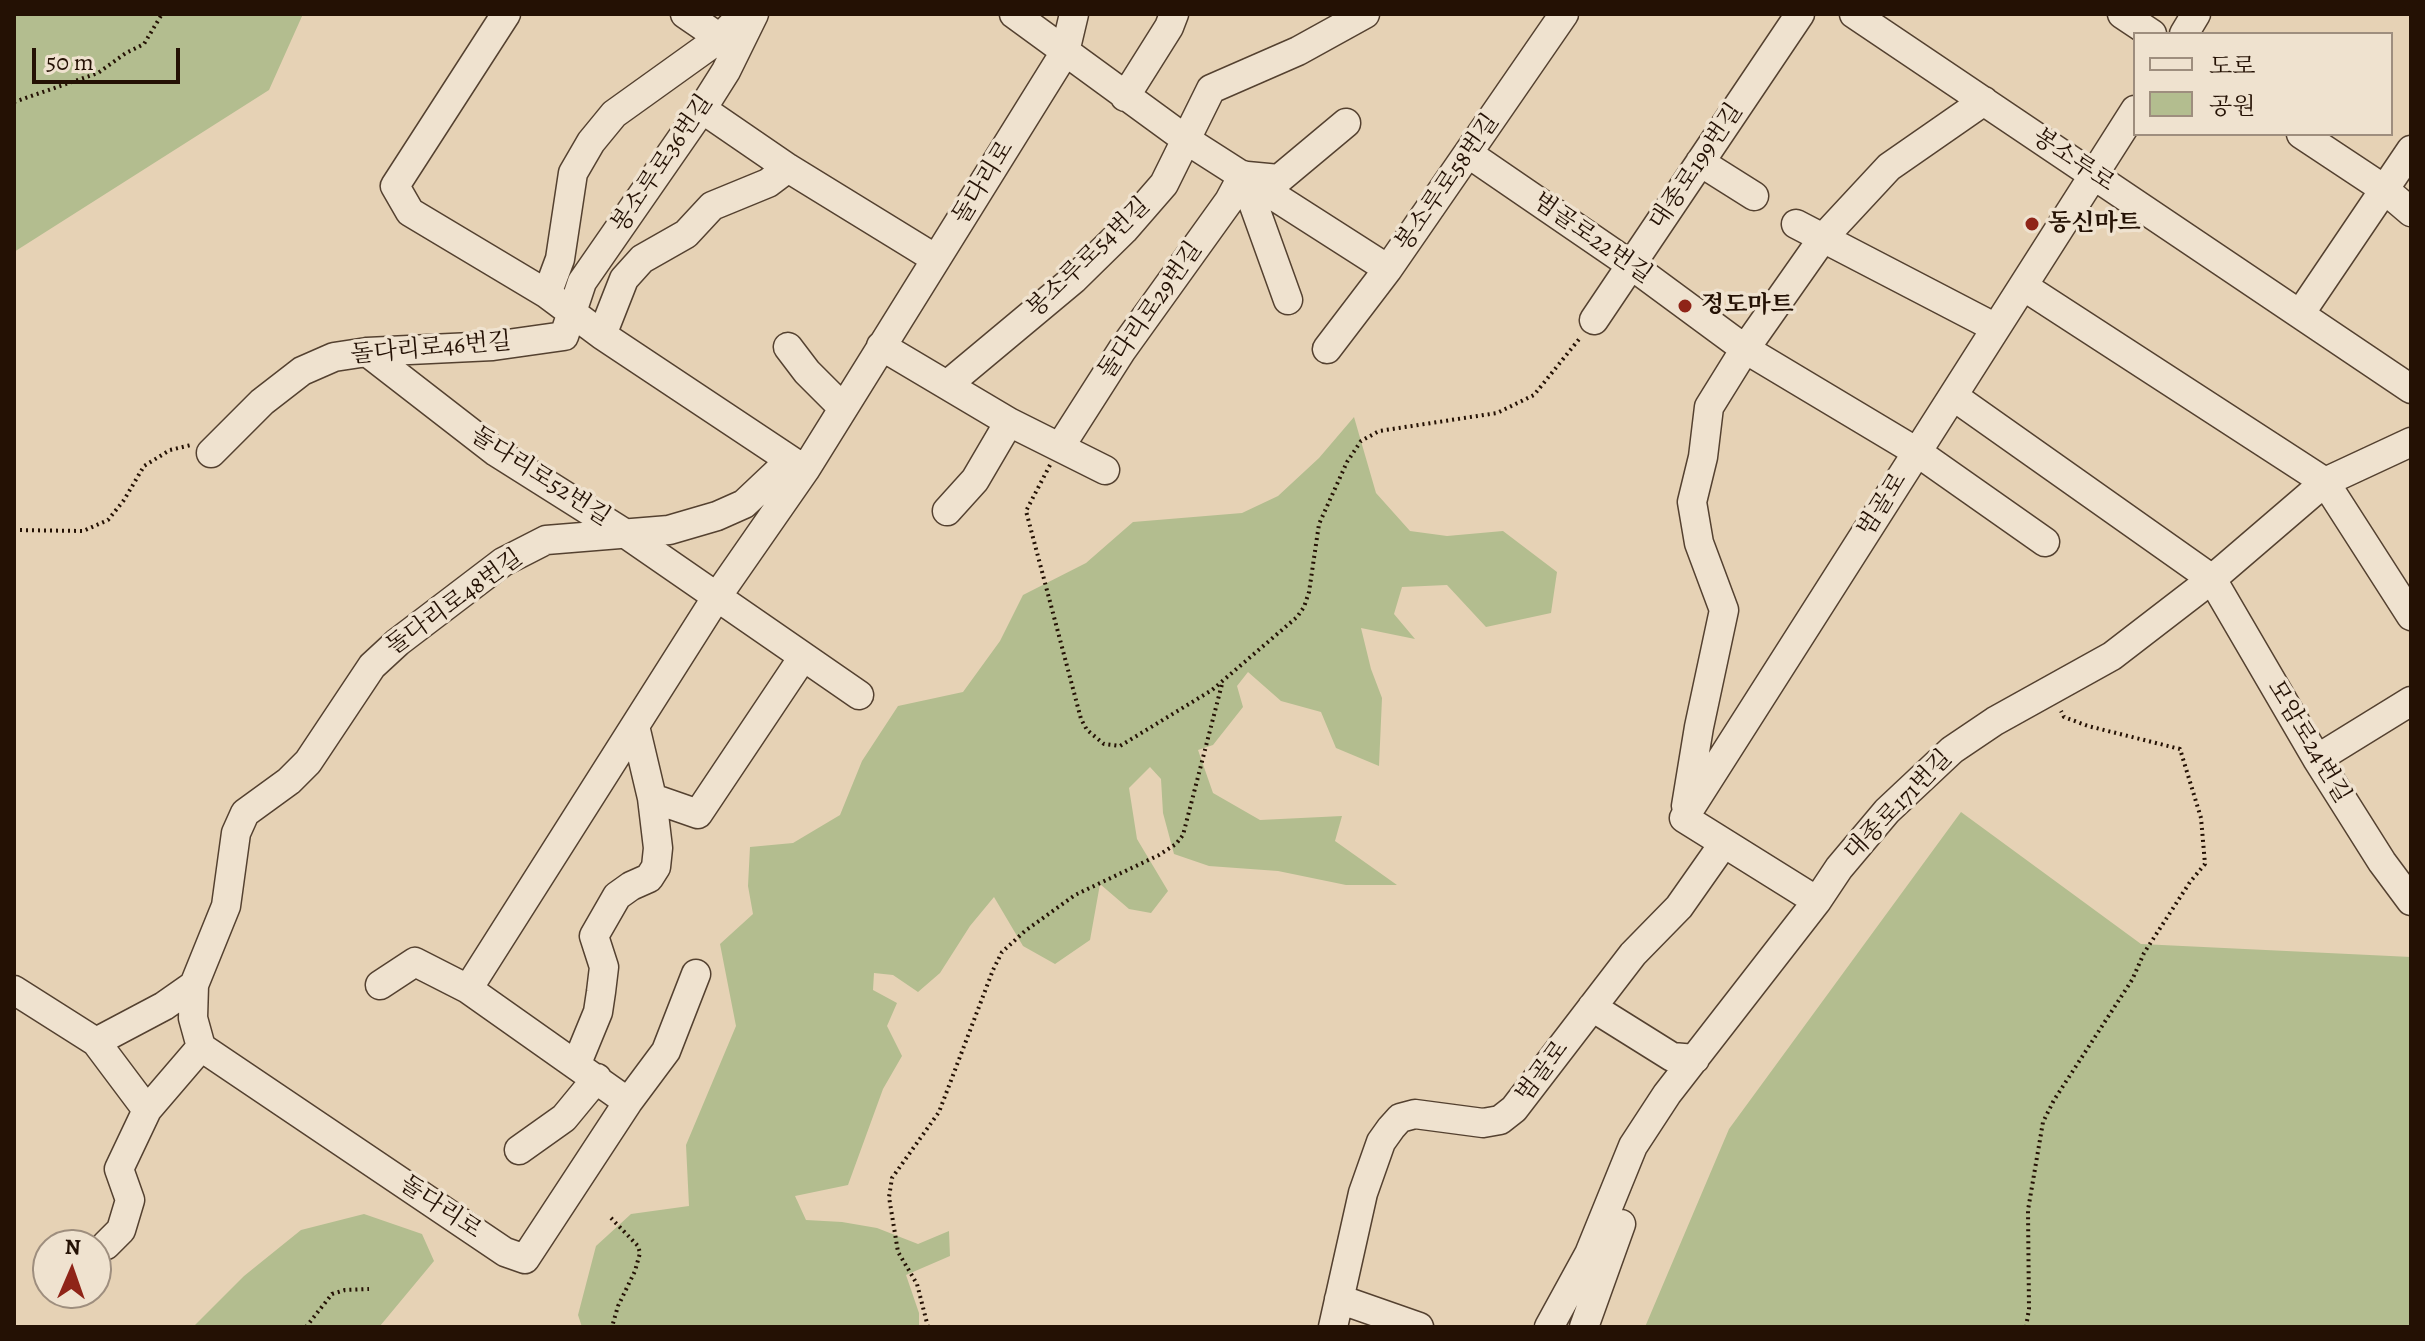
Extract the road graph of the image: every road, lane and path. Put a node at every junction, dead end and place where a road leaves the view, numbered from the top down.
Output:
1 (162, 14) edge
2 (506, 14) edge
3 (685, 14) edge
4 (743, 14) edge
5 (754, 14) edge
6 (1014, 14) edge
7 (1074, 14) edge
8 (1174, 14) edge
9 (1365, 14) edge
10 (1564, 14) edge
11 (1800, 14) edge
12 (1854, 14) edge
13 (2122, 14) edge
14 (2196, 14) edge
15 (2149, 32) edge
16 (2185, 32) edge
17 (720, 38) junction
18 (1065, 52) junction
19 (1125, 97) junction
20 (1984, 101) junction
21 (14, 102) edge
22 (702, 109) junction
23 (2133, 113) edge
24 (1346, 123) dead end
25 (2304, 136) edge
26 (1188, 141) junction
27 (2411, 150) edge
28 (1469, 154) junction
29 (1700, 162) junction
30 (788, 168) junction
31 (1243, 175) junction
32 (2094, 175) junction
33 (2384, 189) junction
34 (1754, 196) dead end
35 (2411, 212) edge
36 (1796, 224) dead end
37 (1823, 238) junction
38 (936, 259) junction
39 (1631, 265) junction
40 (1388, 269) junction
41 (2023, 286) junction
42 (547, 294) junction
43 (1288, 300) dead end
44 (572, 313) junction
45 (2300, 314) junction
46 (1594, 320) joint
47 (1996, 328) junction
48 (602, 335) junction
49 (881, 346) junction
50 (788, 347) dead end
51 (1327, 349) dead end
52 (1745, 349) junction
53 (367, 352) junction
54 (947, 385) junction
55 (2411, 389) edge
56 (1953, 396) junction
57 (842, 407) junction
58 (1009, 422) junction
59 (2411, 442) edge
60 (1060, 447) junction
61 (216, 448) joint
62 (1917, 452) junction
63 (1105, 470) dead end
64 (802, 473) junction
65 (2325, 482) junction
66 (947, 511) dead end
67 (14, 530) edge
68 (626, 534) junction
69 (2045, 542) dead end
70 (2212, 579) junction
71 (716, 598) junction
72 (2411, 616) edge
73 (803, 657) junction
74 (1222, 682) junction
75 (2049, 692) junction
76 (859, 695) dead end
77 (2411, 701) edge
78 (635, 726) junction
79 (2317, 759) junction
80 (652, 798) junction
81 (1684, 818) junction
82 (1724, 843) junction
83 (1817, 901) junction
84 (2411, 901) edge
85 (696, 974) dead end
86 (194, 985) junction
87 (380, 985) dead end
88 (468, 989) junction
89 (14, 990) edge
90 (1592, 1007) junction
91 (96, 1042) junction
92 (201, 1047) junction
93 (1695, 1059) junction
94 (587, 1071) junction
95 (628, 1102) junction
96 (147, 1110) junction
97 (519, 1150) dead end
98 (611, 1218) dead end
99 (112, 1239) edge
100 (369, 1289) dead end
101 (1339, 1299) junction
102 (306, 1327) edge
103 (612, 1327) edge
104 (928, 1327) edge
105 (1333, 1327) edge
106 (1419, 1327) edge
107 (1549, 1327) edge
108 (1584, 1327) edge
109 (2026, 1327) edge

1 - 21 path
2 - 42 street
3 - 17 street
4 - 17 street, 봉소루로36번길
5 - 22 street, 봉소루로36번길
6 - 18 street
7 - 18 street, 돌다리로
8 - 19 street
9 - 26 street, 봉소루로54번길
10 - 28 street, 봉소루로58번길
11 - 29 street, 대종로199번길
12 - 20 street, 봉소루로
13 - 15 street
14 - 16 street
17 - 42 street, 봉소루로36번길
18 - 19 street
18 - 38 street, 돌다리로
19 - 26 street
20 - 32 street, 봉소루로
20 - 37 street
22 - 30 street
22 - 44 street, 봉소루로36번길
23 - 32 street, 범골로
24 - 31 street
25 - 33 street
26 - 31 street
26 - 54 street, 봉소루로54번길
27 - 33 street
28 - 39 street, 범골로22번길
28 - 40 street, 봉소루로58번길
29 - 34 street
29 - 39 street, 대종로199번길
30 - 38 street
30 - 48 street
31 - 40 street
31 - 43 street
31 - 60 street, 돌다리로29번길
32 - 41 street, 범골로
32 - 45 street, 봉소루로
33 - 35 street
33 - 45 street
36 - 37 street
37 - 47 street
37 - 52 street
38 - 49 street, 돌다리로
39 - 46 street, 대종로199번길
39 - 52 street, 범골로22번길
40 - 51 street, 봉소루로58번길
41 - 47 street, 범골로
41 - 65 street
42 - 44 street
44 - 48 street
44 - 53 street, 돌다리로46번길
45 - 55 street, 봉소루로
46 - 74 path
47 - 56 street, 범골로
48 - 64 street
49 - 54 street
49 - 57 street, 돌다리로
50 - 57 street
52 - 62 street, 범골로22번길
52 - 81 street
53 - 61 street, 돌다리로46번길
53 - 68 street, 돌다리로52번길
54 - 58 street
56 - 62 street, 범골로
56 - 70 street
57 - 64 street, 돌다리로
58 - 60 street
58 - 66 street
59 - 65 street, 대종로171번길
60 - 63 street
60 - 74 path
61 - 67 path
62 - 69 street, 범골로22번길
62 - 81 street, 범골로
64 - 68 street, 돌다리로48번길
64 - 71 street, 돌다리로
65 - 70 street, 대종로171번길
65 - 72 street
68 - 71 street, 돌다리로52번길
68 - 86 street, 돌다리로48번길
70 - 75 street, 대종로171번길
70 - 79 street, 모암로24번길
71 - 73 street
71 - 78 street, 돌다리로
73 - 76 street
73 - 80 street
74 - 104 path
75 - 83 street, 대종로171번길
75 - 109 path
77 - 79 street
78 - 80 street
78 - 88 street, 돌다리로
79 - 84 street, 모암로24번길
80 - 94 street
81 - 82 street
82 - 83 street
82 - 90 street, 범골로
83 - 93 street, 대종로171번길
85 - 95 street, 돌다리로
86 - 91 street
86 - 92 street, 돌다리로48번길
87 - 88 street
88 - 94 street
89 - 91 street
90 - 93 street
90 - 101 street, 범골로
91 - 96 street
92 - 95 street, 돌다리로
92 - 96 street
93 - 107 street, 대종로171번길
93 - 108 street
94 - 95 street
94 - 97 street
96 - 99 street
98 - 103 path
100 - 102 path
101 - 105 street, 범골로
101 - 106 street

